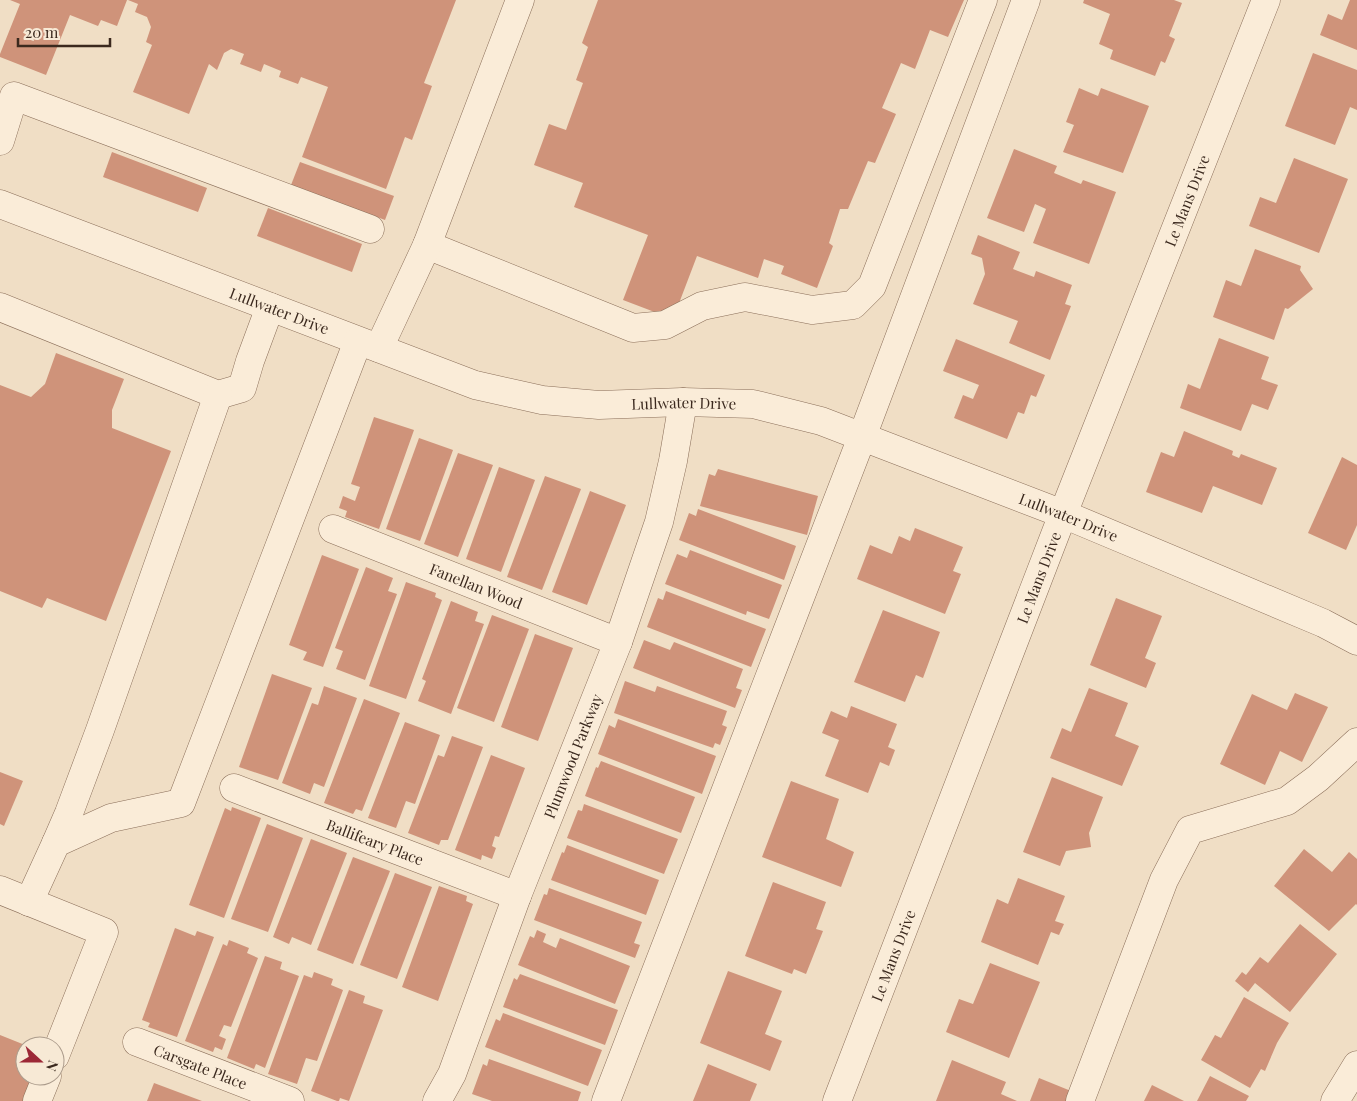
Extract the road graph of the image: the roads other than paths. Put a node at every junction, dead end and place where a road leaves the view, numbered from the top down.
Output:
1 (520, 0) edge
2 (983, 0) edge
3 (1026, 0) edge
4 (1266, 0) edge
5 (7, 93) edge
6 (0, 141) edge
7 (0, 204) edge
8 (370, 229) dead end
9 (428, 245) junction
10 (0, 307) edge
11 (270, 307) junction
12 (368, 344) junction
13 (218, 395) junction
14 (683, 402) junction
15 (862, 437) junction
16 (1063, 514) junction
17 (333, 529) dead end
18 (1357, 641) edge
19 (618, 642) junction
20 (1357, 742) edge
21 (234, 788) dead end
22 (56, 843) junction
23 (0, 890) edge
24 (517, 896) junction
25 (29, 902) junction
26 (63, 1036) edge
27 (138, 1042) dead end
28 (1357, 1065) edge
29 (43, 1086) edge
30 (37, 1101) edge
31 (290, 1101) edge
32 (437, 1101) edge
33 (606, 1101) edge
34 (837, 1101) edge
35 (1080, 1101) edge
36 (1335, 1101) edge

1 - 9 street
2 - 9 street
3 - 15 street
4 - 16 street, Le Mans Drive
5 - 6 street
5 - 8 street
7 - 11 street, Lullwater Drive
9 - 12 street
10 - 13 street
11 - 12 street, Lullwater Drive
11 - 13 street
12 - 14 street, Lullwater Drive
12 - 22 street
13 - 22 street
14 - 15 street, Lullwater Drive
14 - 19 street, Plumwood Parkway
15 - 16 street, Lullwater Drive
15 - 33 street
16 - 18 street, Lullwater Drive
16 - 34 street, Le Mans Drive
17 - 19 street, Fanellan Wood
19 - 24 street, Plumwood Parkway
20 - 35 street
21 - 24 street, Ballifeary Place
22 - 25 street
23 - 25 street
24 - 32 street, Plumwood Parkway
25 - 26 street
27 - 31 street, Carsgate Place
28 - 36 street
29 - 30 street

